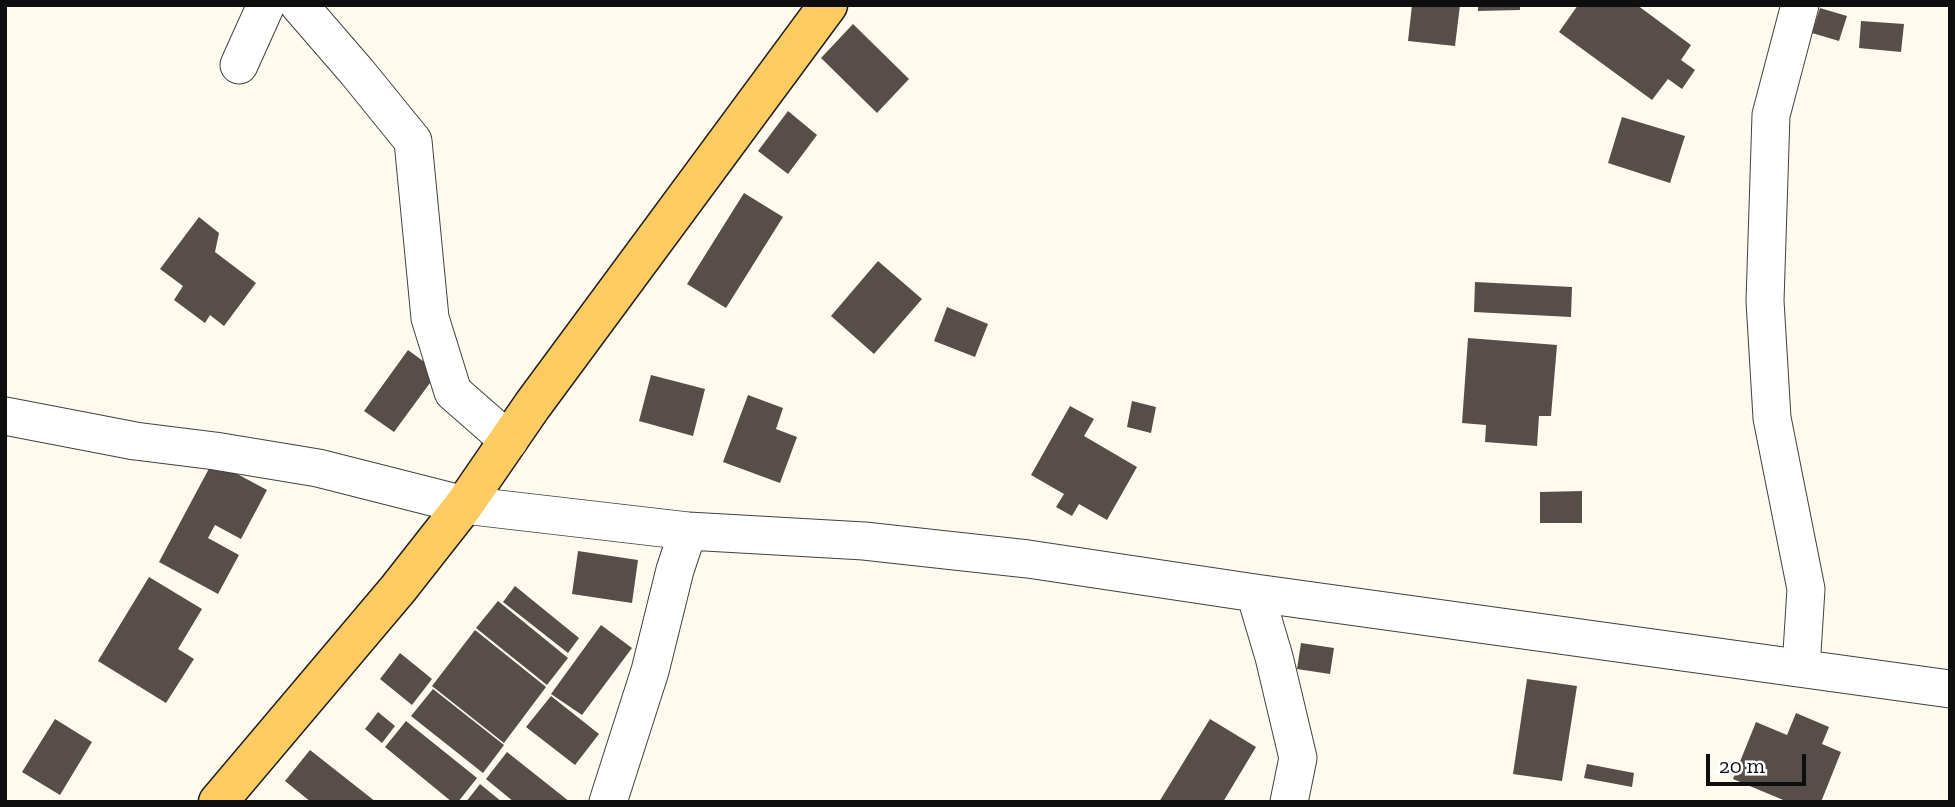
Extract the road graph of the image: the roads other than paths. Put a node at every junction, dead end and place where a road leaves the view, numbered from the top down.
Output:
1 (266, 5) edge
2 (299, 5) edge
3 (828, 5) edge
4 (1800, 5) edge
5 (239, 65) dead end
6 (5, 416) edge
7 (509, 441) junction
8 (464, 505) junction
9 (688, 531) junction
10 (1255, 593) junction
11 (1801, 668) junction
12 (1950, 689) edge
13 (218, 802) edge
14 (608, 802) edge
15 (1289, 802) edge

1 - 5 street
2 - 7 street
3 - 7 main road
4 - 11 street
6 - 8 street
7 - 8 main road
8 - 9 street
8 - 13 main road
9 - 10 street
9 - 14 street
10 - 11 street
10 - 15 street
11 - 12 street

